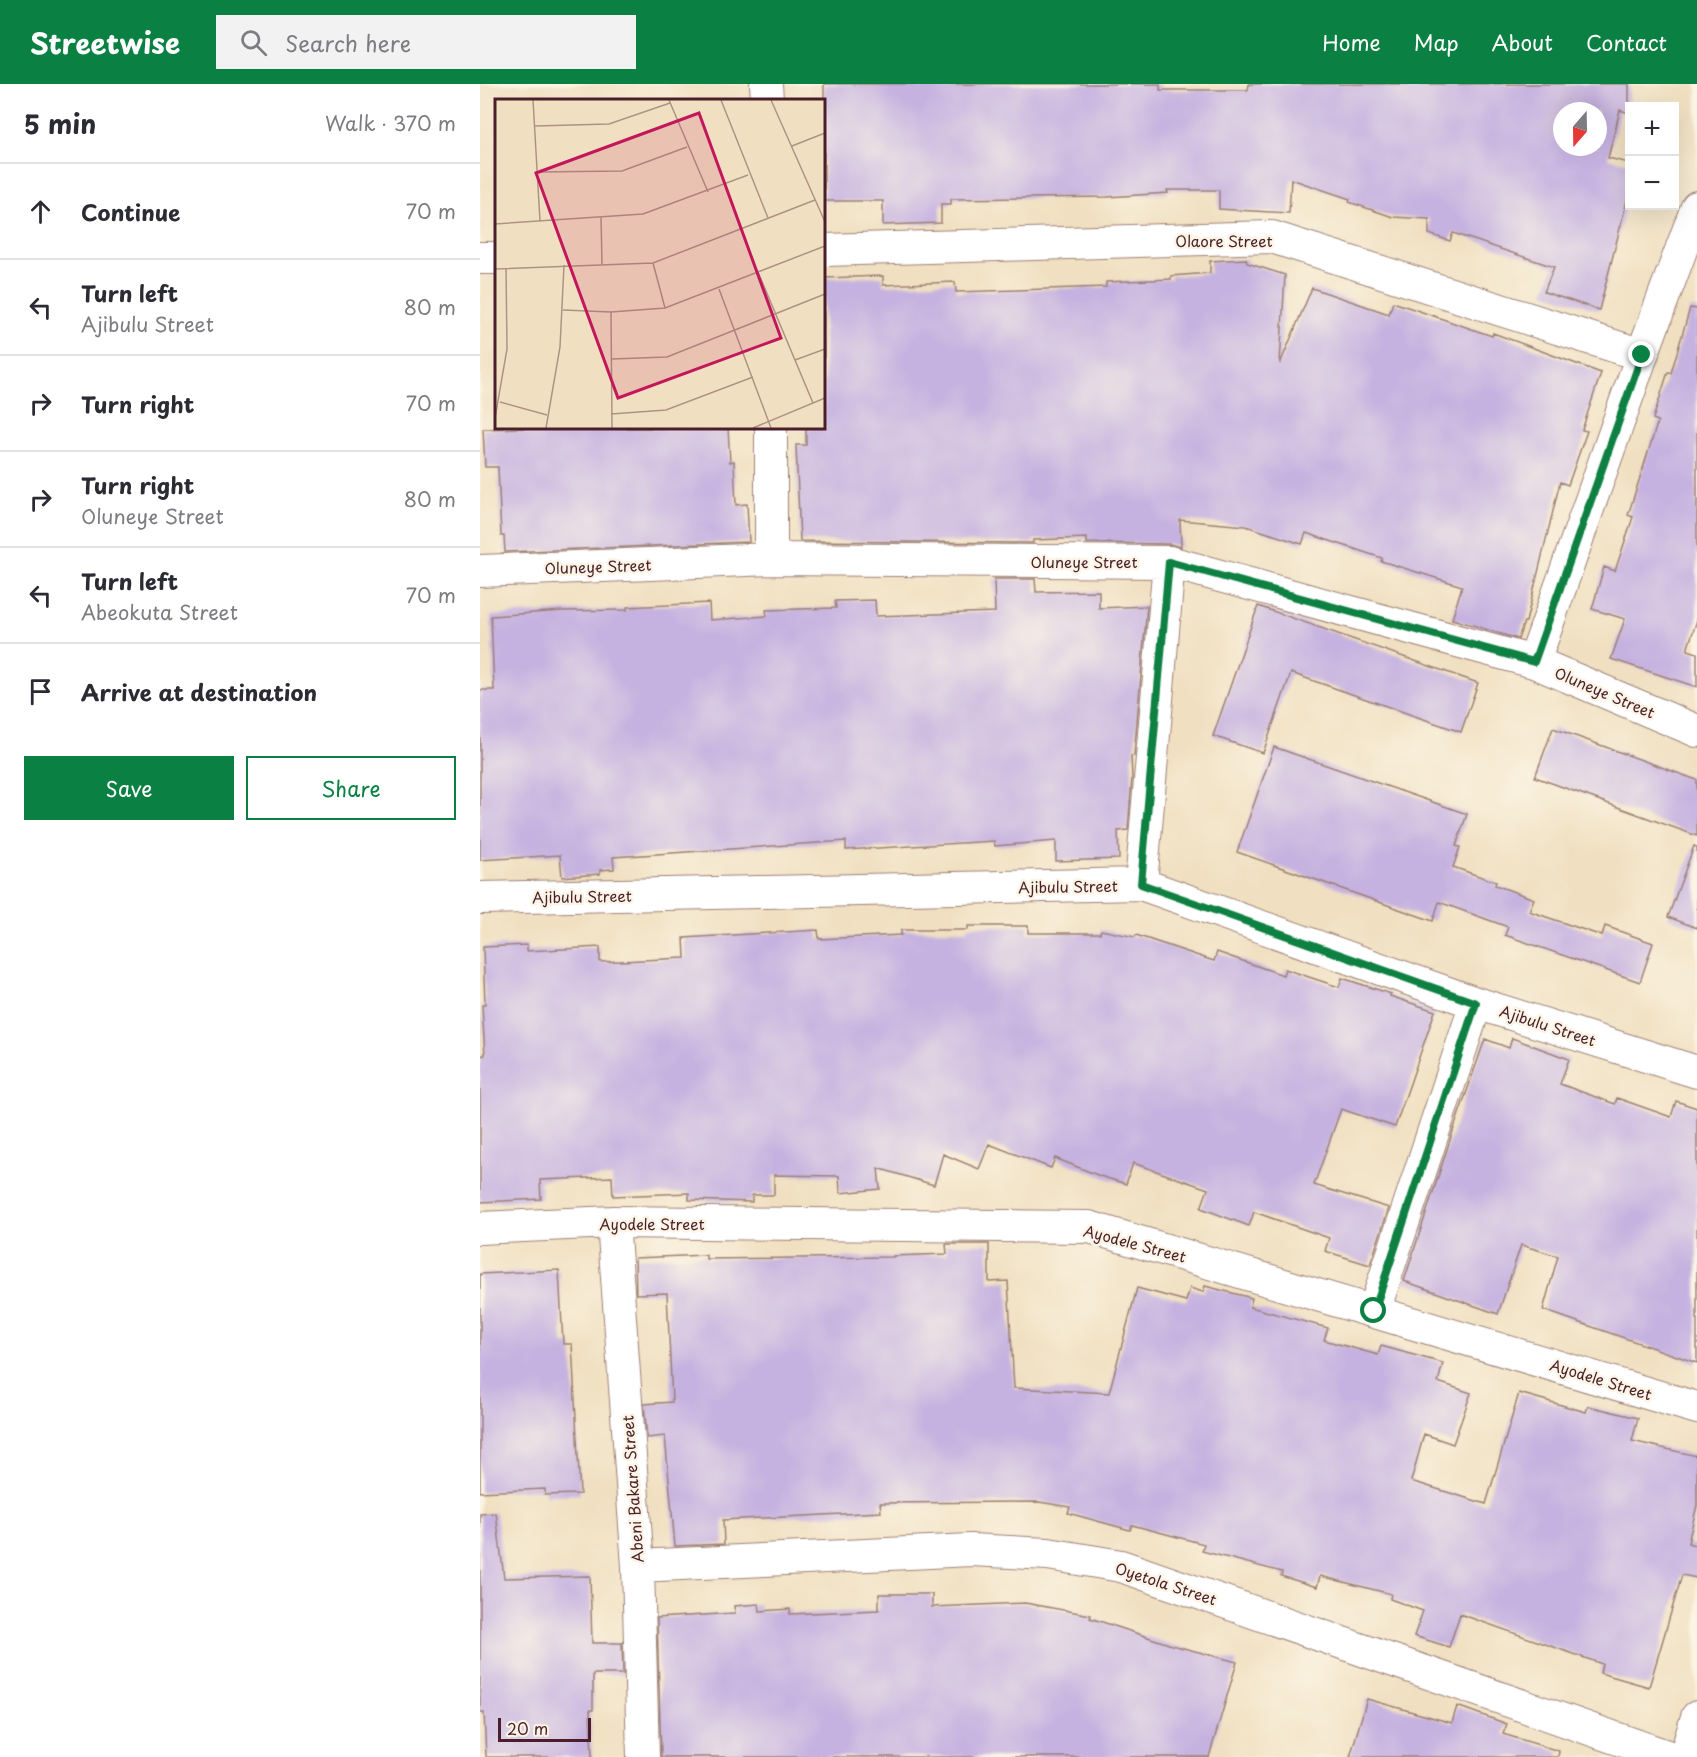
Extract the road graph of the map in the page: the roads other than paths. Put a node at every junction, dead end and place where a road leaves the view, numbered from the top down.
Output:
1 (766, 84) edge
2 (767, 99) edge
3 (1697, 207) edge
4 (825, 250) edge
5 (1642, 355) junction
6 (771, 429) edge
7 (771, 560) junction
8 (1169, 562) junction
9 (480, 571) edge
10 (1534, 662) junction
11 (1697, 731) edge
12 (1141, 884) junction
13 (480, 898) edge
14 (1476, 1003) junction
15 (1697, 1072) edge
16 (613, 1222) junction
17 (480, 1228) edge
18 (1374, 1311) junction
19 (1697, 1408) edge
20 (638, 1566) junction
21 (1697, 1717) edge
22 (643, 1757) edge
23 (1670, 1757) edge
24 (1684, 1757) edge

1 - 2 street
3 - 5 street
4 - 5 street, Olaore Street
5 - 10 street
6 - 7 street
7 - 8 street, Oluneye Street
7 - 9 street, Oluneye Street
8 - 10 street, Oluneye Street
8 - 12 street
10 - 11 street, Oluneye Street
12 - 13 street, Ajibulu Street
12 - 14 street, Ajibulu Street
14 - 15 street, Ajibulu Street
14 - 18 street
16 - 17 street, Ayodele Street
16 - 18 street, Ayodele Street
16 - 20 street, Abeni Bakare Street
18 - 19 street, Ayodele Street
20 - 22 street, Abeni Bakare Street
20 - 23 street, Oyetola Street
21 - 24 street

